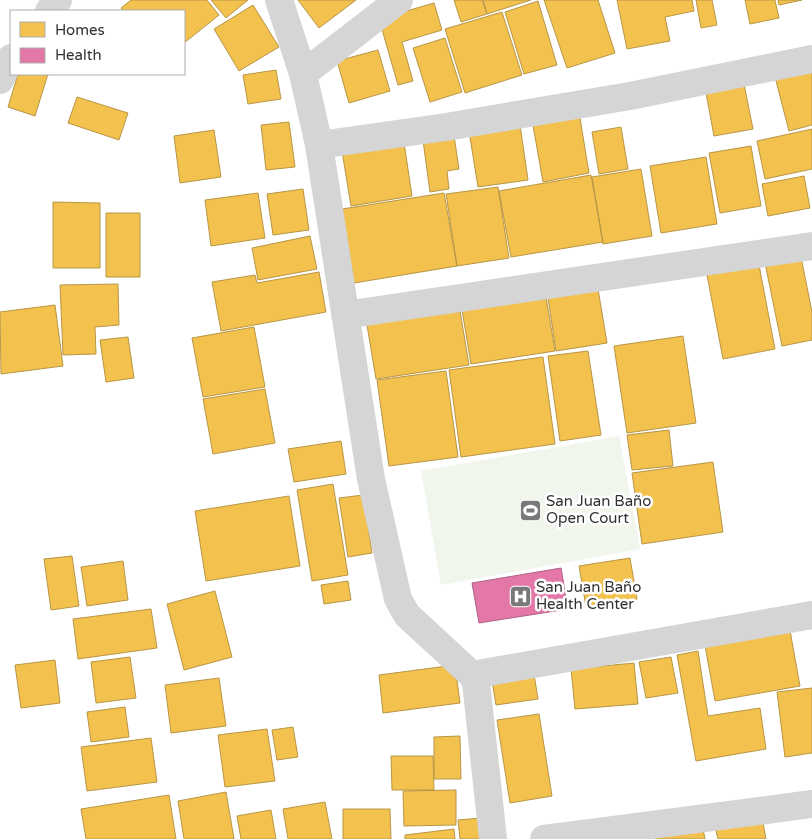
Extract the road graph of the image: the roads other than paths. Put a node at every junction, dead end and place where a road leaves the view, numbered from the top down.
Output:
1 (58, 0) edge
2 (279, 0) edge
3 (399, 0) edge
4 (49, 10) edge
5 (812, 59) edge
6 (10, 60) edge
7 (303, 74) junction
8 (0, 80) edge
9 (319, 145) junction
10 (812, 246) edge
11 (345, 315) junction
12 (812, 615) edge
13 (472, 675) junction
14 (812, 804) edge
15 (493, 839) edge
16 (544, 839) edge

1 - 4 street
2 - 7 street
3 - 7 street
5 - 9 street
6 - 8 street
7 - 9 street
9 - 11 street
10 - 11 street
11 - 13 street
12 - 13 street
13 - 15 street
14 - 16 street

